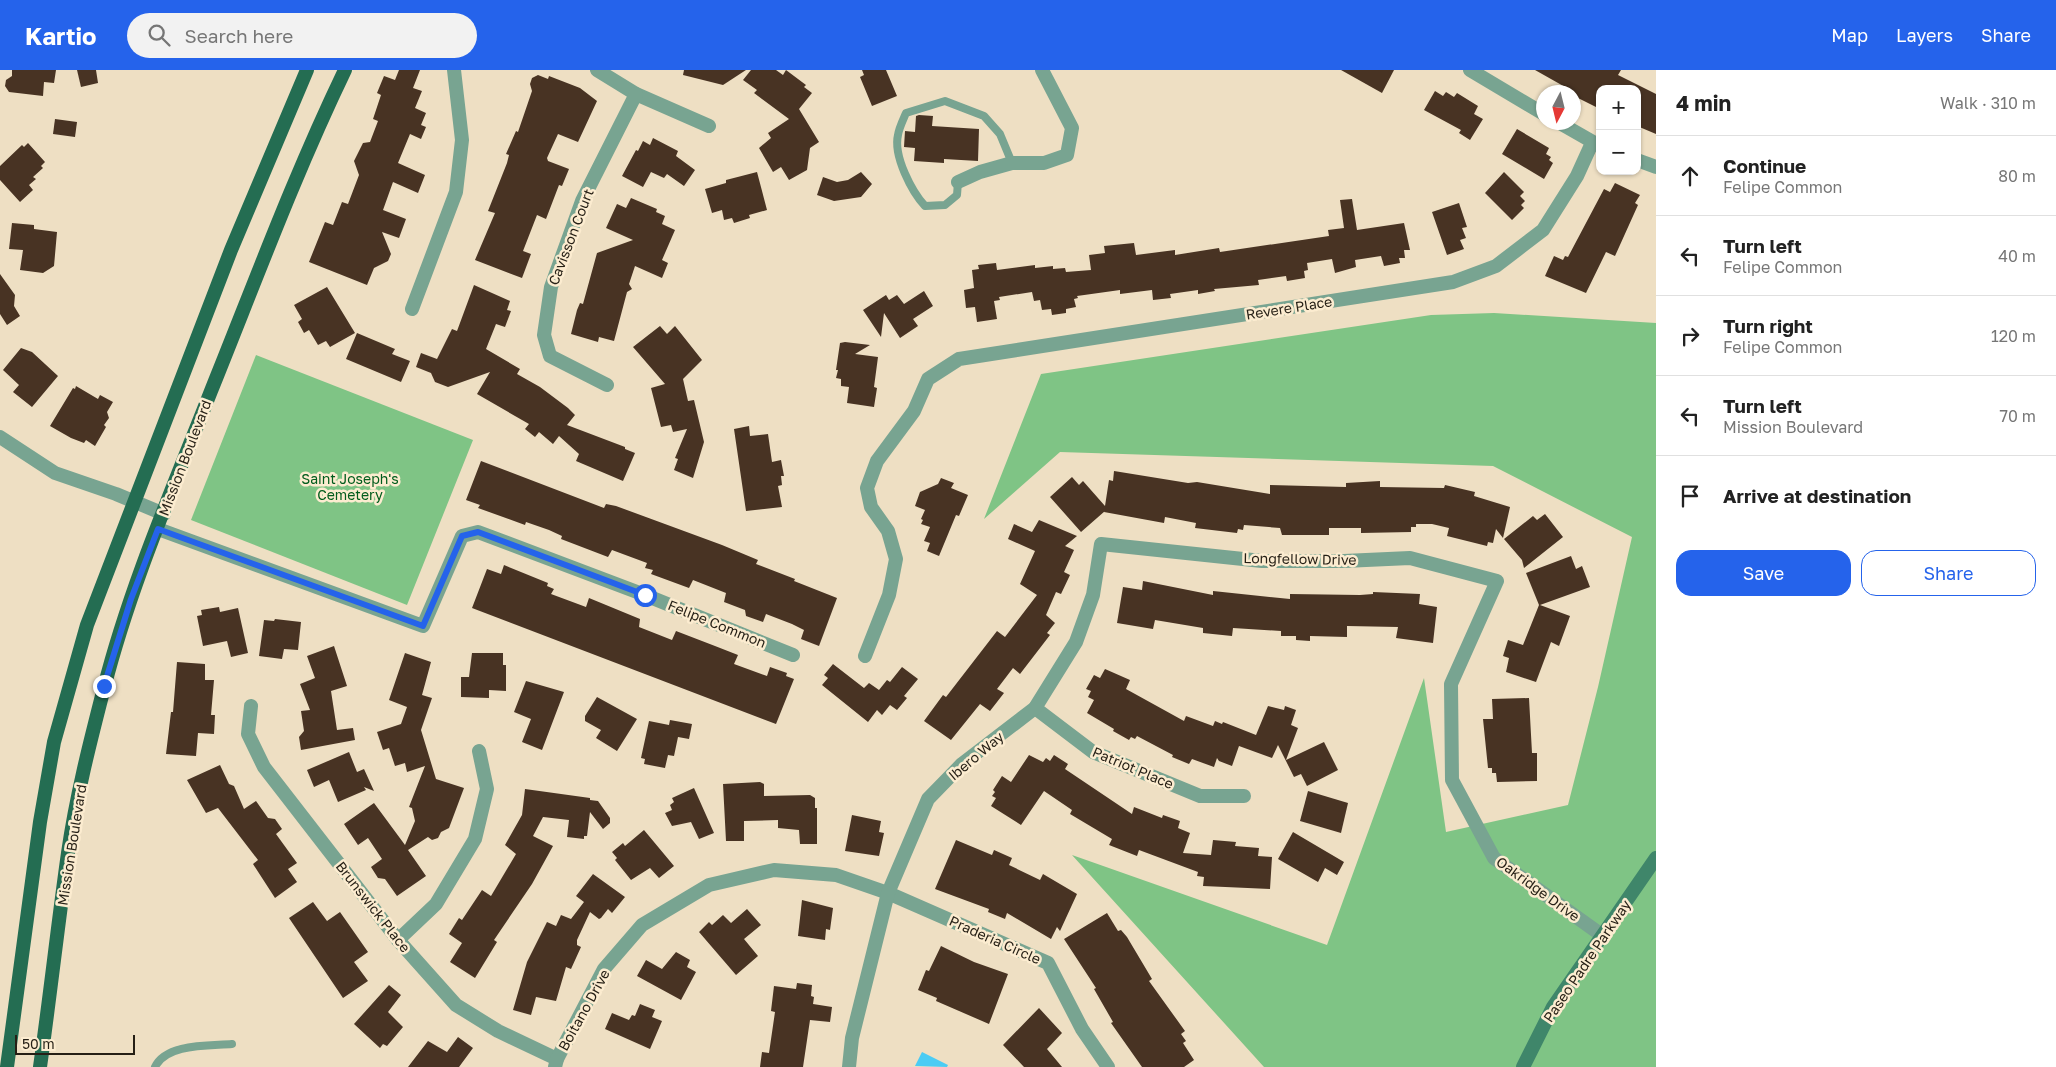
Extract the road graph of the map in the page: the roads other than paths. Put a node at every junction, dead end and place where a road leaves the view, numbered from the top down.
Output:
1 (307, 70) edge
2 (345, 70) edge
3 (454, 70) edge
4 (597, 70) edge
5 (1042, 70) edge
6 (1470, 70) edge
7 (636, 94) junction
8 (1536, 109) edge
9 (710, 126) dead end
10 (1572, 130) edge
11 (1596, 144) edge
12 (1641, 161) edge
13 (1012, 163) junction
14 (1656, 167) edge
15 (958, 182) joint
16 (412, 309) dead end
17 (607, 385) dead end
18 (0, 437) edge
19 (134, 501) junction
20 (164, 514) junction
21 (158, 529) junction
22 (1100, 544) joint
23 (1497, 580) joint
24 (793, 655) dead end
25 (865, 656) dead end
26 (251, 706) dead end
27 (1035, 708) junction
28 (479, 751) dead end
29 (1244, 796) dead end
30 (1656, 858) edge
31 (888, 893) junction
32 (1603, 936) junction
33 (398, 940) junction
34 (232, 1044) dead end
35 (556, 1063) edge
36 (7, 1067) edge
37 (40, 1067) edge
38 (155, 1067) edge
39 (849, 1067) edge
40 (1108, 1067) edge
41 (1523, 1067) edge

1 - 19 main road
2 - 20 main road, Mission Boulevard
3 - 16 street
4 - 7 street
5 - 13 street
6 - 8 street
7 - 9 street
7 - 17 street, Cavisson Court
10 - 11 street
11 - 25 street, Revere Place
12 - 14 street
13 - 15 street
13 - 15 lane
18 - 19 street
19 - 20 street
19 - 36 main road
20 - 21 main road, Mission Boulevard
21 - 24 street, Felipe Common
21 - 37 main road, Mission Boulevard
22 - 23 street, Longfellow Drive
22 - 27 street, Ibero Way
23 - 32 street, Oakridge Drive
26 - 33 street, Brunswick Place
27 - 29 street, Patriot Place
27 - 31 street, Ibero Way
28 - 33 street
30 - 32 main road, Paseo Padre Parkway
31 - 35 street, Boitano Drive
31 - 39 street, Ibero Way
31 - 40 street, Praderia Circle
32 - 41 main road, Paseo Padre Parkway
33 - 35 street, Brunswick Place
34 - 38 lane

